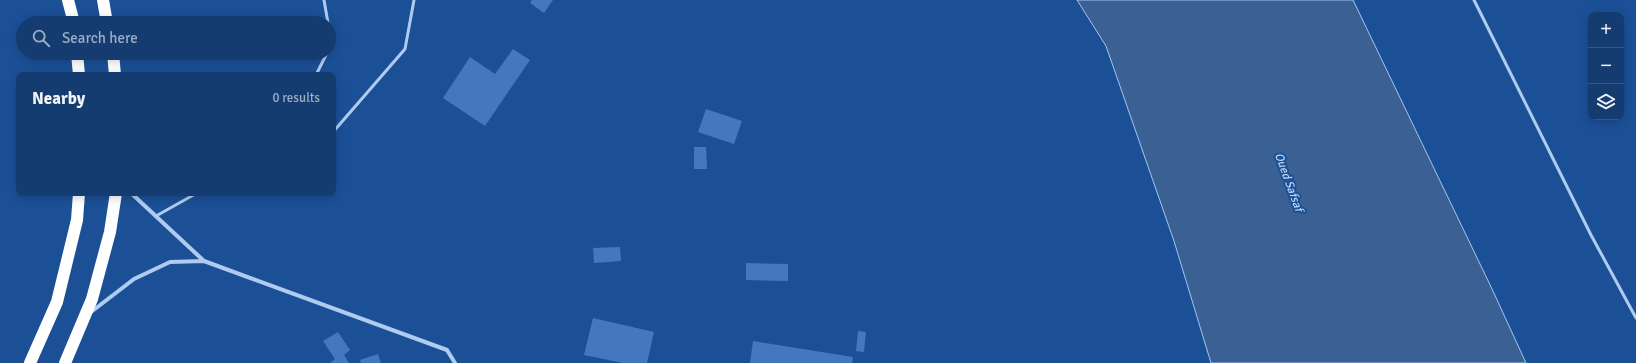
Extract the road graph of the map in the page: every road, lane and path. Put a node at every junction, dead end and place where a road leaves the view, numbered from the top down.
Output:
1 (68, 0) edge
2 (102, 0) edge
3 (324, 0) edge
4 (414, 0) edge
5 (1474, 0) edge
6 (72, 16) edge
7 (105, 16) edge
8 (327, 16) edge
9 (78, 60) edge
10 (114, 60) edge
11 (324, 60) edge
12 (79, 72) edge
13 (115, 72) edge
14 (318, 72) edge
15 (336, 129) edge
16 (79, 196) edge
17 (116, 196) edge
18 (134, 196) edge
19 (192, 196) edge
20 (156, 216) junction
21 (204, 261) junction
22 (85, 316) junction
23 (1636, 318) edge
24 (30, 363) edge
25 (65, 363) edge
26 (455, 363) edge

1 - 6 highway
2 - 7 highway
3 - 8 lane
4 - 15 lane
5 - 23 lane
9 - 12 highway
10 - 13 highway
11 - 14 lane
16 - 24 highway
17 - 22 highway
18 - 20 street
19 - 20 lane
20 - 21 street
21 - 22 street
21 - 26 street
22 - 25 highway

